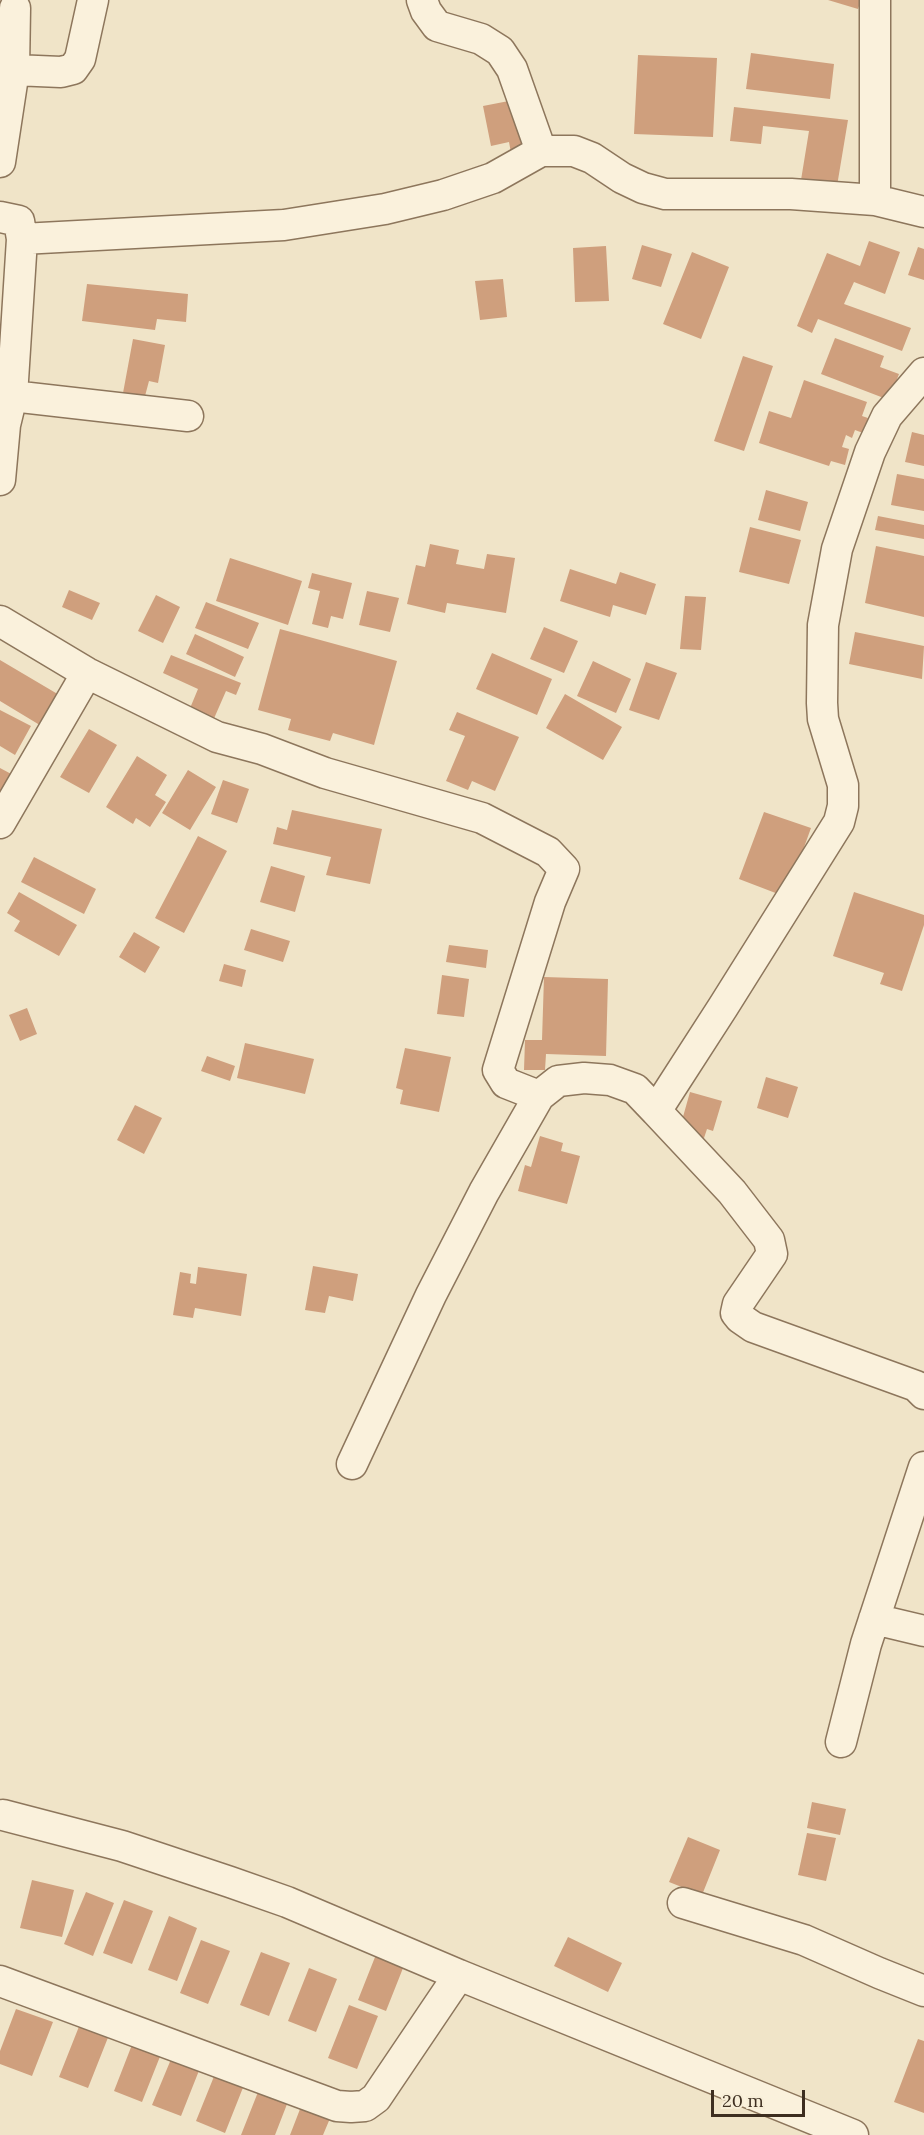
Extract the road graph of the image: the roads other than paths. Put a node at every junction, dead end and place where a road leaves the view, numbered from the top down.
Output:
1 (93, 0) edge
2 (422, 0) edge
3 (875, 0) edge
4 (15, 8) dead end
5 (14, 70) junction
6 (541, 151) junction
7 (0, 162) edge
8 (875, 200) junction
9 (924, 212) edge
10 (0, 217) edge
11 (22, 239) junction
12 (924, 373) edge
13 (6, 395) edge
14 (188, 416) dead end
15 (0, 480) edge
16 (0, 621) edge
17 (87, 673) junction
18 (0, 823) edge
19 (539, 1096) junction
20 (656, 1111) junction
21 (924, 1394) edge
22 (352, 1464) dead end
23 (924, 1467) edge
24 (874, 1619) junction
25 (924, 1631) edge
26 (841, 1742) dead end
27 (1, 1819) edge
28 (683, 1903) dead end
29 (459, 1976) junction
30 (0, 1981) edge
31 (924, 1991) edge
32 (853, 2135) edge

1 - 5 street
2 - 6 street
3 - 8 street
4 - 5 street
5 - 7 street
6 - 8 street
6 - 11 street
8 - 9 street
10 - 11 street
11 - 13 street
12 - 20 street
13 - 14 street
13 - 15 street
16 - 17 street
17 - 18 street
17 - 19 street
19 - 20 street
19 - 22 street
20 - 21 street
23 - 24 street
24 - 25 street
24 - 26 street
27 - 29 street
28 - 31 street
29 - 30 street
29 - 32 street

